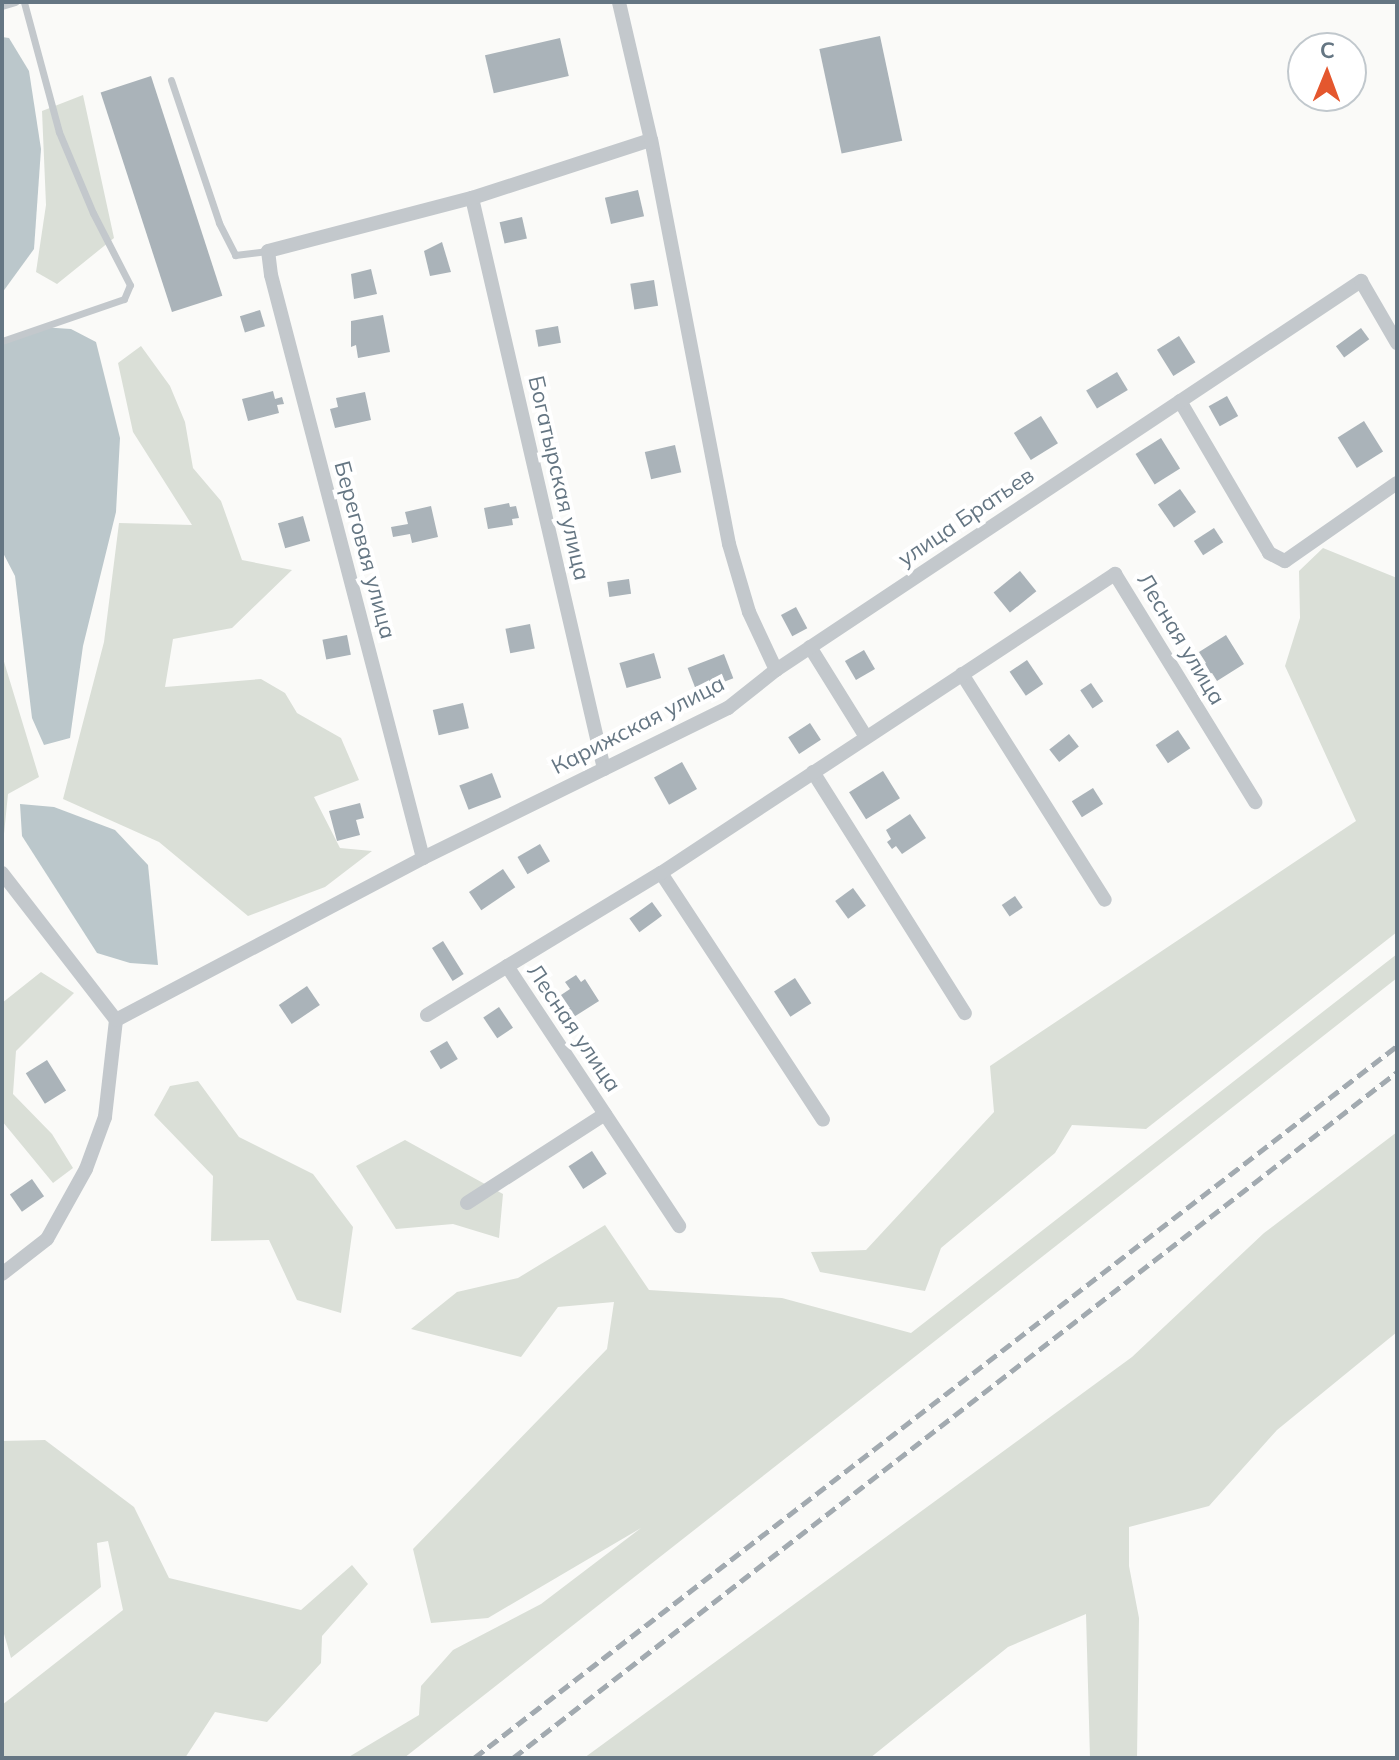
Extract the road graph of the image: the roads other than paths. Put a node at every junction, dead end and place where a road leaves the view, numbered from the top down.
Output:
1 (15, 2) edge
2 (24, 2) edge
3 (619, 2) edge
4 (2, 6) edge
5 (171, 80) dead end
6 (651, 140) junction
7 (472, 198) junction
8 (268, 251) junction
9 (2, 341) edge
10 (1397, 343) edge
11 (1180, 401) junction
12 (1397, 483) edge
13 (810, 647) junction
14 (776, 670) junction
15 (962, 674) junction
16 (866, 737) junction
17 (604, 769) junction
18 (813, 772) junction
19 (1255, 802) dead end
20 (423, 858) junction
21 (2, 873) edge
22 (661, 873) junction
23 (1105, 900) dead end
24 (507, 966) junction
25 (965, 1013) dead end
26 (427, 1015) dead end
27 (116, 1020) junction
28 (605, 1114) junction
29 (823, 1120) dead end
30 (467, 1203) dead end
31 (679, 1226) dead end
32 (2, 1274) edge

1 - 4 lane
2 - 9 lane
3 - 6 street
5 - 8 lane
6 - 7 street
6 - 14 street
7 - 8 street
7 - 17 street, Богатырская улица
8 - 20 street, Береговая улица
10 - 11 street, улица Братьев
11 - 12 street
11 - 13 street, улица Братьев
13 - 14 street, улица Братьев
13 - 16 street
14 - 17 street, Карижская улица
15 - 16 street, Лесная улица
15 - 19 street, Лесная улица
15 - 23 street
16 - 18 street, Лесная улица
17 - 20 street, Карижская улица
18 - 22 street, Лесная улица
18 - 25 street
20 - 27 street, Карижская улица
21 - 27 street
22 - 24 street, Лесная улица
22 - 29 street
24 - 26 street, Лесная улица
24 - 28 street, Лесная улица
27 - 32 street
28 - 30 street, Лесная улица
28 - 31 street, Лесная улица

